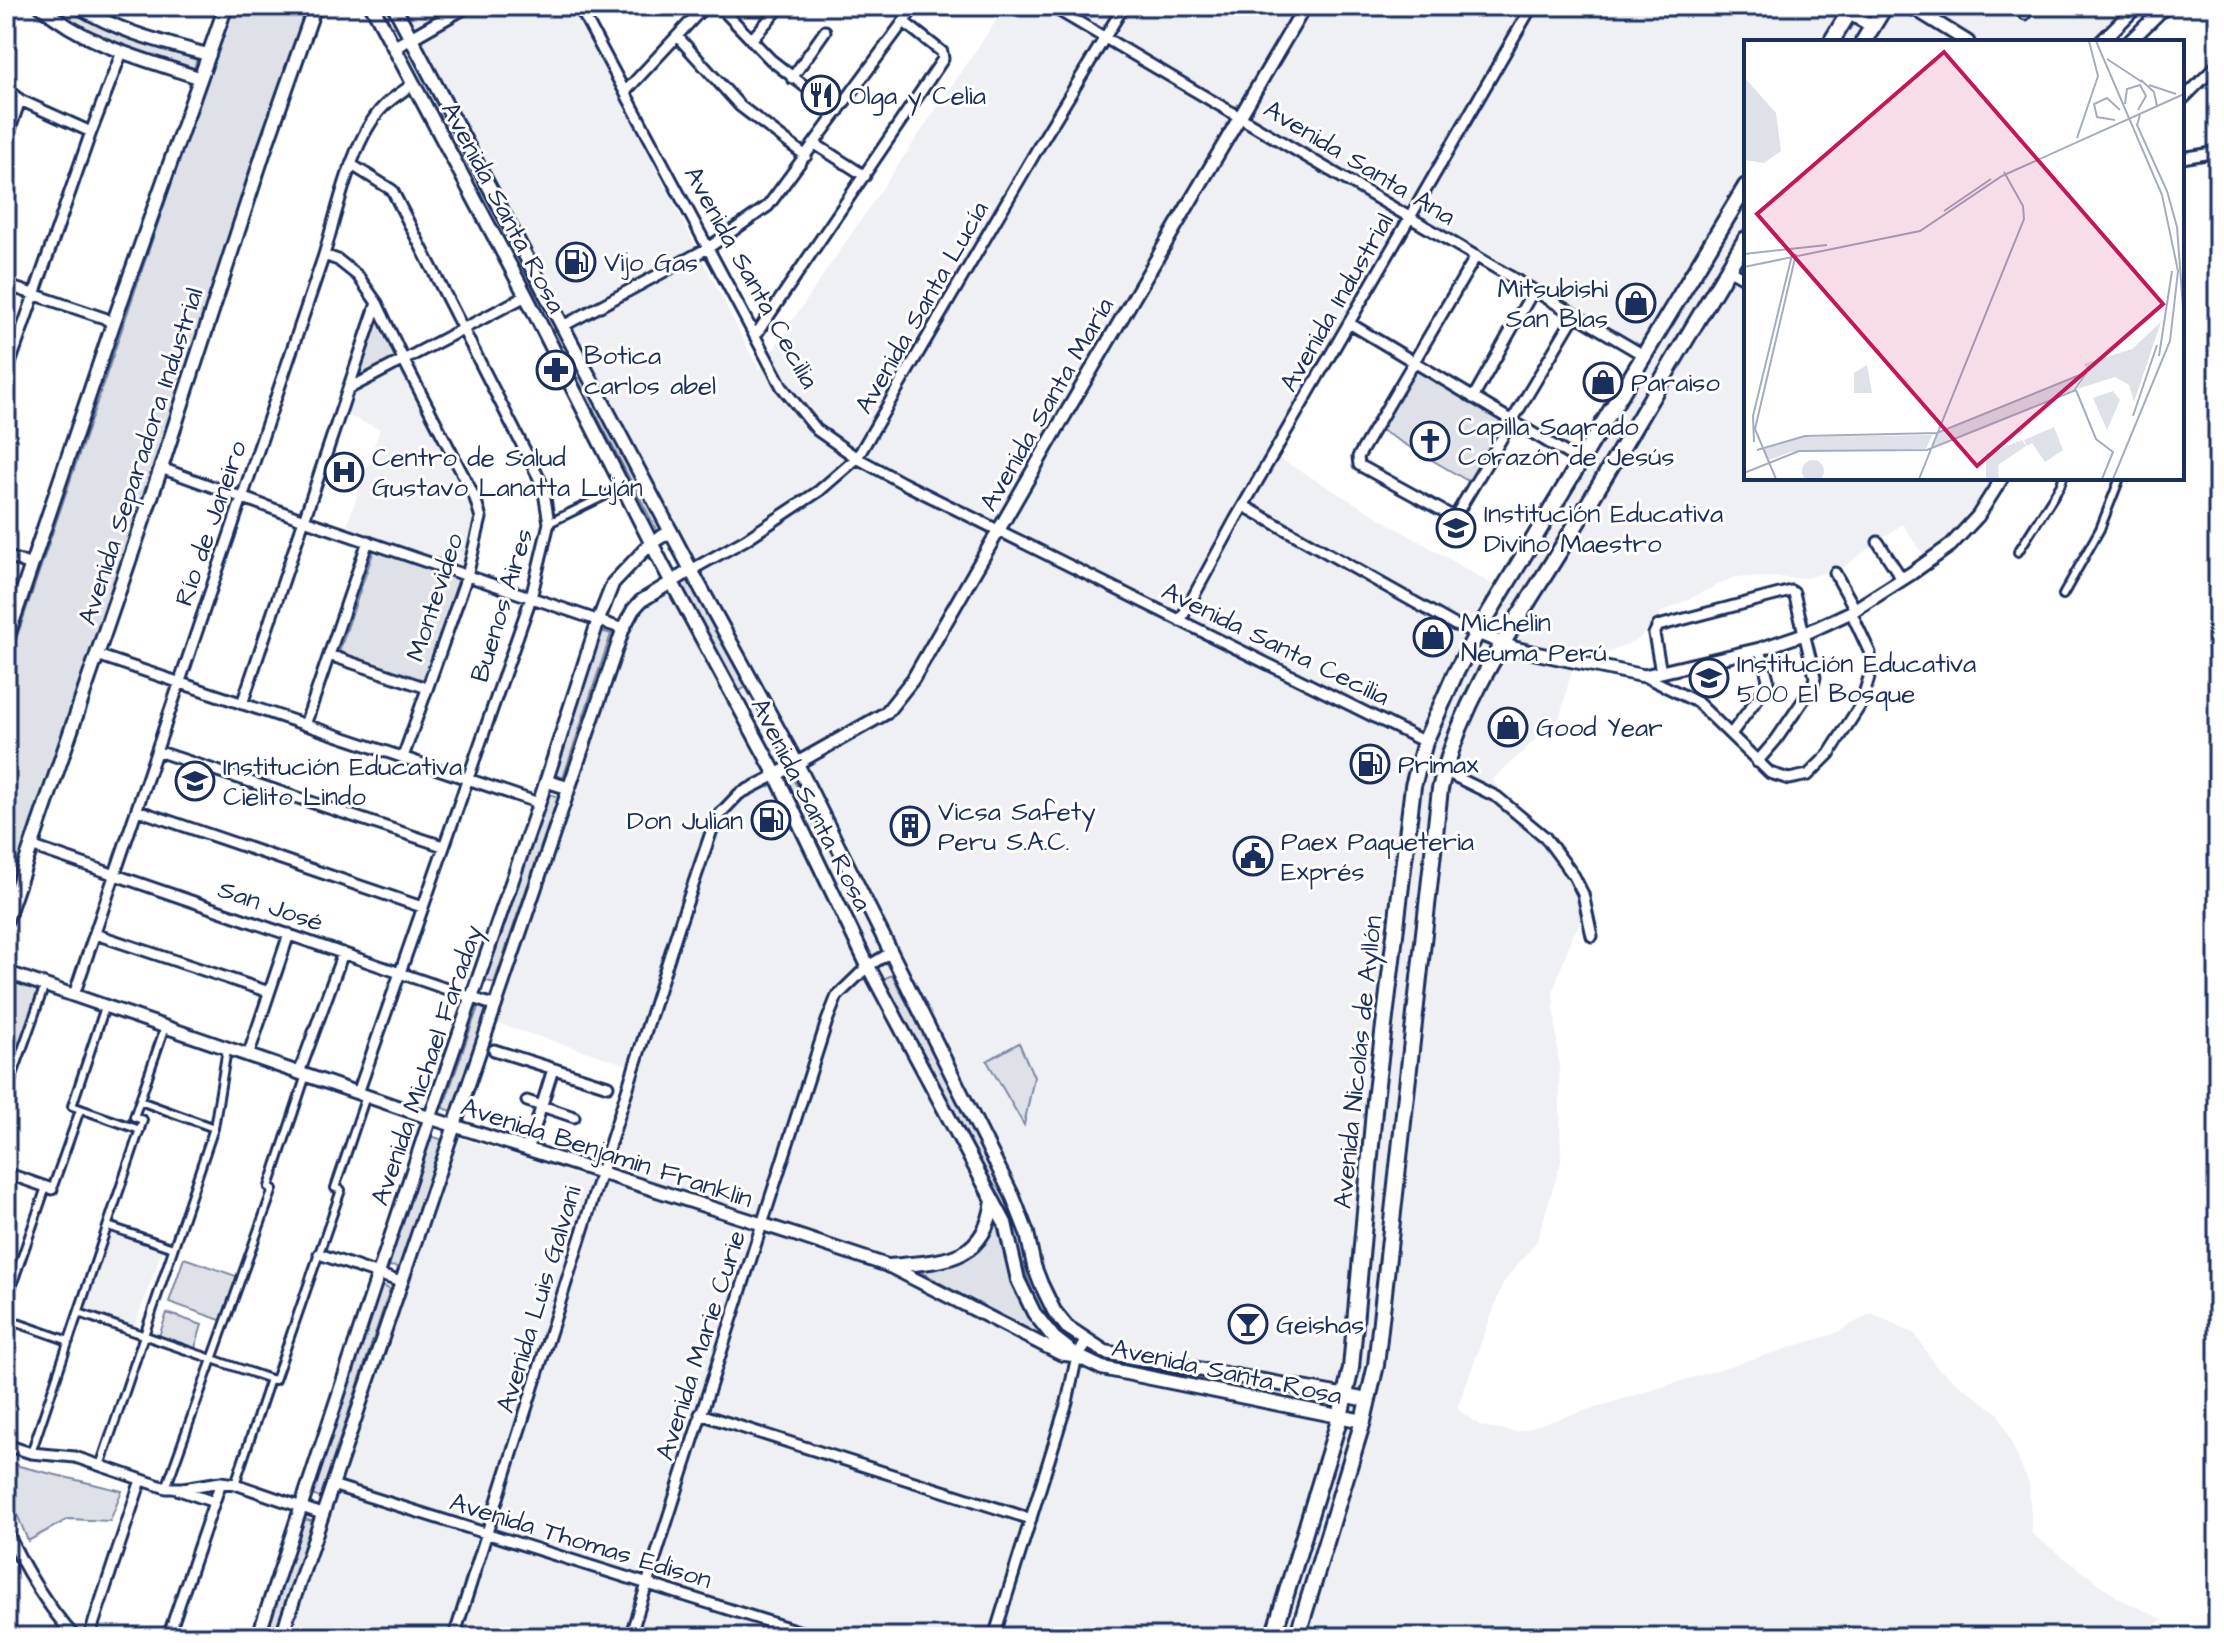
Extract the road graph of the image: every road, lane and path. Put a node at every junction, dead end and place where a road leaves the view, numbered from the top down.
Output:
1 (40, 6) edge
2 (77, 6) edge
3 (226, 6) edge
4 (315, 6) edge
5 (372, 6) edge
6 (394, 6) edge
7 (467, 6) edge
8 (705, 6) edge
9 (719, 6) edge
10 (781, 6) edge
11 (915, 6) edge
12 (1051, 6) edge
13 (1124, 6) edge
14 (1305, 6) edge
15 (1532, 6) edge
16 (1910, 6) edge
17 (2014, 6) edge
18 (2166, 6) edge
19 (584, 8) edge
20 (1845, 8) edge
21 (2136, 8) edge
22 (1878, 13) edge
23 (2025, 14) dead end
24 (904, 22) junction
25 (2148, 23) junction
26 (825, 31) dead end
27 (411, 36) junction
28 (677, 36) junction
29 (1105, 38) junction
30 (751, 40) junction
31 (1832, 40) edge
32 (1864, 40) edge
33 (1965, 40) edge
34 (2103, 40) edge
35 (2131, 40) edge
36 (395, 47) junction
37 (122, 52) junction
38 (209, 55) junction
39 (2218, 64) edge
40 (200, 78) junction
41 (792, 78) junction
42 (414, 83) junction
43 (6, 87) edge
44 (625, 92) junction
45 (2184, 98) edge
46 (20, 100) junction
47 (838, 112) junction
48 (1241, 117) junction
49 (91, 132) junction
50 (6, 141) edge
51 (815, 144) junction
52 (2218, 152) edge
53 (806, 156) junction
54 (2184, 158) edge
55 (352, 165) junction
56 (865, 176) junction
57 (1744, 189) edge
58 (1409, 217) junction
59 (1744, 242) edge
60 (708, 248) junction
61 (324, 255) junction
62 (1476, 256) junction
63 (1728, 269) junction
64 (1744, 278) edge
65 (6, 285) edge
66 (1533, 291) junction
67 (33, 295) junction
68 (526, 296) junction
69 (377, 303) junction
70 (1575, 315) junction
71 (1349, 323) junction
72 (113, 324) junction
73 (563, 326) junction
74 (464, 328) junction
75 (755, 336) junction
76 (1645, 356) junction
77 (404, 361) junction
78 (1414, 364) junction
79 (6, 375) edge
80 (348, 389) junction
81 (1473, 398) junction
82 (1512, 421) junction
83 (857, 458) junction
84 (1581, 462) junction
85 (161, 468) junction
86 (2001, 480) edge
87 (2062, 480) edge
88 (2119, 480) edge
89 (623, 487) junction
90 (242, 497) junction
91 (1244, 506) junction
92 (304, 520) junction
93 (549, 523) junction
94 (998, 529) junction
95 (671, 531) junction
96 (368, 541) junction
97 (1878, 542) dead end
98 (651, 543) junction
99 (2018, 552) dead end
100 (6, 556) edge
101 (31, 565) junction
102 (691, 570) junction
103 (1835, 573) dead end
104 (467, 576) junction
105 (1902, 579) junction
106 (672, 582) junction
107 (2063, 595) dead end
108 (531, 598) junction
109 (1853, 610) junction
110 (598, 621) junction
111 (1180, 621) junction
112 (623, 629) junction
113 (1477, 633) junction
114 (1804, 634) junction
115 (6, 641) edge
116 (1502, 643) junction
117 (1760, 649) junction
118 (97, 655) junction
119 (329, 655) junction
120 (1661, 672) junction
121 (1644, 676) junction
122 (180, 682) junction
123 (427, 688) junction
124 (242, 704) junction
125 (305, 725) junction
126 (1731, 734) junction
127 (1425, 742) junction
128 (157, 751) junction
129 (403, 757) junction
130 (1757, 762) junction
131 (797, 764) junction
132 (1444, 771) junction
133 (776, 775) junction
134 (467, 779) junction
135 (546, 781) junction
136 (569, 788) junction
137 (539, 803) junction
138 (137, 810) junction
139 (31, 846) junction
140 (443, 846) junction
141 (115, 875) junction
142 (422, 907) junction
143 (6, 920) edge
144 (95, 934) junction
145 (289, 934) junction
146 (1592, 936) dead end
147 (343, 953) junction
148 (890, 953) junction
149 (868, 966) junction
150 (6, 972) edge
151 (399, 972) junction
152 (45, 985) junction
153 (269, 992) junction
154 (74, 995) junction
155 (472, 998) junction
156 (105, 1006) junction
157 (496, 1006) junction
158 (165, 1027) junction
159 (227, 1049) junction
160 (494, 1050) dead end
161 (248, 1056) junction
162 (553, 1069) junction
163 (303, 1074) junction
164 (608, 1086) dead end
165 (6, 1095) edge
166 (362, 1095) junction
167 (140, 1101) junction
168 (527, 1101) dead end
169 (542, 1106) junction
170 (80, 1110) junction
171 (574, 1117) dead end
172 (430, 1118) junction
173 (453, 1126) junction
174 (214, 1128) junction
175 (140, 1130) junction
176 (528, 1150) junction
177 (6, 1173) edge
178 (600, 1174) junction
179 (49, 1188) junction
180 (993, 1201) junction
181 (761, 1224) junction
182 (108, 1226) junction
183 (173, 1248) junction
184 (319, 1254) junction
185 (889, 1266) junction
186 (379, 1274) junction
187 (401, 1282) junction
188 (6, 1303) edge
189 (79, 1313) junction
190 (7, 1320) edge
191 (145, 1336) junction
192 (69, 1341) junction
193 (1088, 1341) junction
194 (1077, 1356) junction
195 (212, 1359) junction
196 (270, 1379) junction
197 (1346, 1395) junction
198 (1368, 1400) junction
199 (700, 1414) junction
200 (1340, 1417) junction
201 (1363, 1421) junction
202 (6, 1445) edge
203 (31, 1453) junction
204 (100, 1466) junction
205 (141, 1480) junction
206 (221, 1482) junction
207 (235, 1484) junction
208 (332, 1485) junction
209 (170, 1488) junction
210 (214, 1502) junction
211 (301, 1507) junction
212 (322, 1514) junction
213 (1031, 1519) junction
214 (6, 1529) edge
215 (487, 1534) junction
216 (647, 1584) junction
217 (75, 1637) edge
218 (89, 1637) edge
219 (168, 1637) edge
220 (258, 1637) edge
221 (281, 1637) edge
222 (454, 1637) edge
223 (630, 1637) edge
224 (817, 1637) edge
225 (994, 1637) edge
226 (1273, 1637) edge
227 (1297, 1637) edge
228 (2156, 1637) edge
229 (2166, 1637) edge

1 - 37 street
2 - 38 street
3 - 38 main road
4 - 85 main road, Avenida Separadora Industrial
5 - 36 main road, Avenida Santa Rosa
6 - 27 main road, Avenida Santa Rosa
7 - 27 street
8 - 28 street
9 - 30 street
10 - 30 street
11 - 24 street
12 - 29 street, Avenida Santa Ana
13 - 29 street, Avenida Santa Lucía
14 - 48 street, Avenida Santa María
15 - 58 street, Avenida Industrial
16 - 33 street
17 - 23 street
18 - 25 street
19 - 44 street, Avenida Santa Cecilia
20 - 22 main road
20 - 31 main road
21 - 25 street
21 - 34 street
22 - 32 main road
24 - 47 street
24 - 56 street
25 - 35 street
26 - 41 street
27 - 36 street
27 - 73 main road, Avenida Santa Rosa
28 - 44 street
28 - 53 street
29 - 48 street, Avenida Santa Ana
29 - 83 street, Avenida Santa Lucía
30 - 41 street
36 - 42 main road, Avenida Santa Rosa
37 - 40 street
37 - 49 street
38 - 40 main road
39 - 45 street
40 - 72 main road
41 - 47 street
42 - 55 street, Río de Janeiro
42 - 68 main road, Avenida Santa Rosa
43 - 46 street
44 - 60 street, Avenida Santa Cecilia
46 - 49 street
46 - 50 street
47 - 51 street
48 - 58 street, Avenida Santa Ana
48 - 94 street, Avenida Santa María
49 - 67 street
51 - 53 street
51 - 56 street
52 - 54 street
53 - 60 street
55 - 61 street, Río de Janeiro
55 - 74 street, Buenos Aires
56 - 75 street
57 - 76 main road, Avenida Nicolás de Ayllón
58 - 62 street, Avenida Santa Ana
58 - 71 street, Avenida Industrial
59 - 63 main road, Avenida Nicolás de Ayllón
60 - 73 street
60 - 75 street, Avenida Santa Cecilia
61 - 69 street, Montevideo
61 - 90 street, Río de Janeiro
62 - 66 street, Avenida Santa Ana
62 - 78 street
63 - 64 street
63 - 116 main road, Avenida Nicolás de Ayllón
65 - 67 street
66 - 70 street, Avenida Santa Ana
66 - 81 street
67 - 72 street
67 - 79 street
68 - 74 street
68 - 89 main road, Avenida Santa Rosa
69 - 77 street, Montevideo
69 - 80 street
70 - 76 street, Avenida Santa Ana
70 - 82 street
71 - 78 street
71 - 91 street, Avenida Industrial
72 - 101 main road
73 - 95 main road, Avenida Santa Rosa
74 - 77 street
74 - 93 street, Buenos Aires
75 - 83 street, Avenida Santa Cecilia
76 - 84 main road, Avenida Nicolás de Ayllón
77 - 80 street
77 - 104 street, Montevideo
78 - 81 street
78 - 82 street
80 - 92 street
81 - 82 street
82 - 84 street
83 - 94 street, Avenida Santa Cecilia
83 - 102 street, Avenida Santa Lucía
84 - 113 main road, Avenida Nicolás de Ayllón
85 - 90 street
85 - 118 main road, Avenida Separadora Industrial
86 - 105 street
87 - 99 street
88 - 107 street
89 - 93 street
89 - 98 main road, Avenida Santa Rosa
90 - 92 street
90 - 122 street, Río de Janeiro
91 - 111 street, Avenida Industrial
91 - 113 street
92 - 96 street
92 - 124 street
93 - 108 street, Buenos Aires
94 - 111 street, Avenida Santa Cecilia
94 - 131 street, Avenida Santa María
95 - 98 street, Avenida Michael Faraday
95 - 102 main road, Avenida Santa Rosa
96 - 104 street
96 - 119 street
97 - 105 street
98 - 106 main road, Avenida Santa Rosa
98 - 110 street, Avenida Michael Faraday
100 - 101 street
101 - 115 main road
102 - 106 street, Avenida Michael Faraday
102 - 131 main road, Avenida Santa Rosa
103 - 109 street
104 - 108 street
104 - 123 street, Montevideo
105 - 109 street
106 - 112 street, Avenida Michael Faraday
106 - 133 main road, Avenida Santa Rosa
108 - 110 street
108 - 134 street, Buenos Aires
109 - 114 street
109 - 130 street
110 - 112 street
110 - 135 street, Avenida Michael Faraday
111 - 127 street, Avenida Santa Cecilia
112 - 136 street, Avenida Michael Faraday
113 - 116 street
113 - 127 main road, Avenida Nicolás de Ayllón
114 - 117 street
114 - 120 street
114 - 130 street
116 - 121 street
116 - 132 main road, Avenida Nicolás de Ayllón
117 - 120 street
117 - 126 street
118 - 122 street
118 - 139 main road, Avenida Separadora Industrial
119 - 123 street
119 - 125 street
120 - 121 street
121 - 126 street
122 - 124 street
122 - 128 street, Río de Janeiro
123 - 129 street, Montevideo
124 - 125 street
125 - 129 street
126 - 130 street
127 - 197 main road, Avenida Nicolás de Ayllón
128 - 138 street, Río de Janeiro
128 - 140 street
129 - 134 street
131 - 133 street, Avenida Santa María
131 - 148 main road, Avenida Santa Rosa
132 - 146 street
132 - 198 main road, Avenida Nicolás de Ayllón
133 - 149 main road, Avenida Santa Rosa
133 - 178 street, Avenida Luis Galvani
134 - 137 street
134 - 140 street, Buenos Aires
135 - 136 street
135 - 137 street, Avenida Michael Faraday
136 - 157 street, Avenida Michael Faraday
137 - 155 street, Avenida Michael Faraday
138 - 141 street, Río de Janeiro
138 - 142 street
139 - 141 street, San José
139 - 143 main road, Avenida Separadora Industrial
140 - 142 street, Buenos Aires
141 - 144 street, Río de Janeiro
141 - 145 street, San José
142 - 151 street, Buenos Aires
144 - 153 street
144 - 154 street, Río de Janeiro
145 - 147 street, San José
145 - 153 street
147 - 151 street, San José
147 - 163 street
148 - 149 street, Avenida Marie Curie
148 - 193 main road, Avenida Santa Rosa
149 - 180 main road, Avenida Santa Rosa
149 - 181 street, Avenida Marie Curie
150 - 152 street, Avenida Benjamin Franklin
151 - 155 street, San José
151 - 166 street, Buenos Aires
152 - 154 street, Avenida Benjamin Franklin
152 - 165 street
153 - 161 street
154 - 156 street, Avenida Benjamin Franklin
155 - 157 street, San José
155 - 172 street, Avenida Michael Faraday
156 - 158 street, Avenida Benjamin Franklin
156 - 170 street
157 - 173 street, Avenida Michael Faraday
158 - 159 street, Avenida Benjamin Franklin
158 - 167 street
159 - 161 street, Avenida Benjamin Franklin
159 - 174 street
160 - 162 street
161 - 163 street, Avenida Benjamin Franklin
162 - 164 street
162 - 169 street
163 - 166 street, Avenida Benjamin Franklin
163 - 195 street
166 - 172 street, Avenida Benjamin Franklin
166 - 184 street
167 - 174 street
167 - 175 street
168 - 169 street
169 - 171 street
169 - 176 street
170 - 175 street
170 - 179 street
172 - 173 street, Avenida Benjamin Franklin
172 - 186 street, Avenida Michael Faraday
173 - 176 street, Avenida Benjamin Franklin
173 - 187 street, Avenida Michael Faraday
174 - 183 street
175 - 182 street
176 - 178 street, Avenida Benjamin Franklin
177 - 179 street
178 - 181 street, Avenida Benjamin Franklin
178 - 215 street, Avenida Luis Galvani
179 - 188 street
180 - 185 main road
180 - 194 main road, Avenida Santa Rosa
181 - 185 street, Avenida Benjamin Franklin
181 - 199 street, Avenida Marie Curie
182 - 183 street
182 - 189 street
183 - 191 street
184 - 186 street
184 - 196 street
185 - 194 street, Avenida Benjamin Franklin
186 - 187 street
186 - 211 street, Avenida Michael Faraday
187 - 208 street, Avenida Michael Faraday
189 - 191 street
189 - 192 street
190 - 192 street
191 - 195 street
191 - 204 street
192 - 203 street
193 - 194 street
193 - 197 main road, Avenida Santa Rosa
194 - 200 main road, Avenida Santa Rosa
194 - 213 street
195 - 196 street
195 - 209 street
196 - 207 street
197 - 198 main road, Avenida Santa Rosa
197 - 200 main road, Avenida Nicolás de Ayllón
198 - 201 main road, Avenida Nicolás de Ayllón
199 - 213 street
199 - 216 street, Avenida Marie Curie
200 - 201 main road, Avenida Santa Rosa
200 - 226 main road, Avenida Nicolás de Ayllón
201 - 227 main road, Avenida Nicolás de Ayllón
202 - 203 street
203 - 204 street
204 - 205 street
205 - 209 street
205 - 218 street
206 - 207 street
206 - 209 street
206 - 210 street
207 - 211 street
208 - 212 street, Avenida Michael Faraday
208 - 215 street, Avenida Thomas Edison
209 - 210 street
210 - 219 street
211 - 212 street
211 - 220 street, Avenida Michael Faraday
212 - 221 street, Avenida Michael Faraday
213 - 225 street
214 - 217 street
215 - 216 street, Avenida Thomas Edison
215 - 222 street, Avenida Luis Galvani
216 - 223 street, Avenida Marie Curie
216 - 224 street, Avenida Thomas Edison
228 - 229 street

